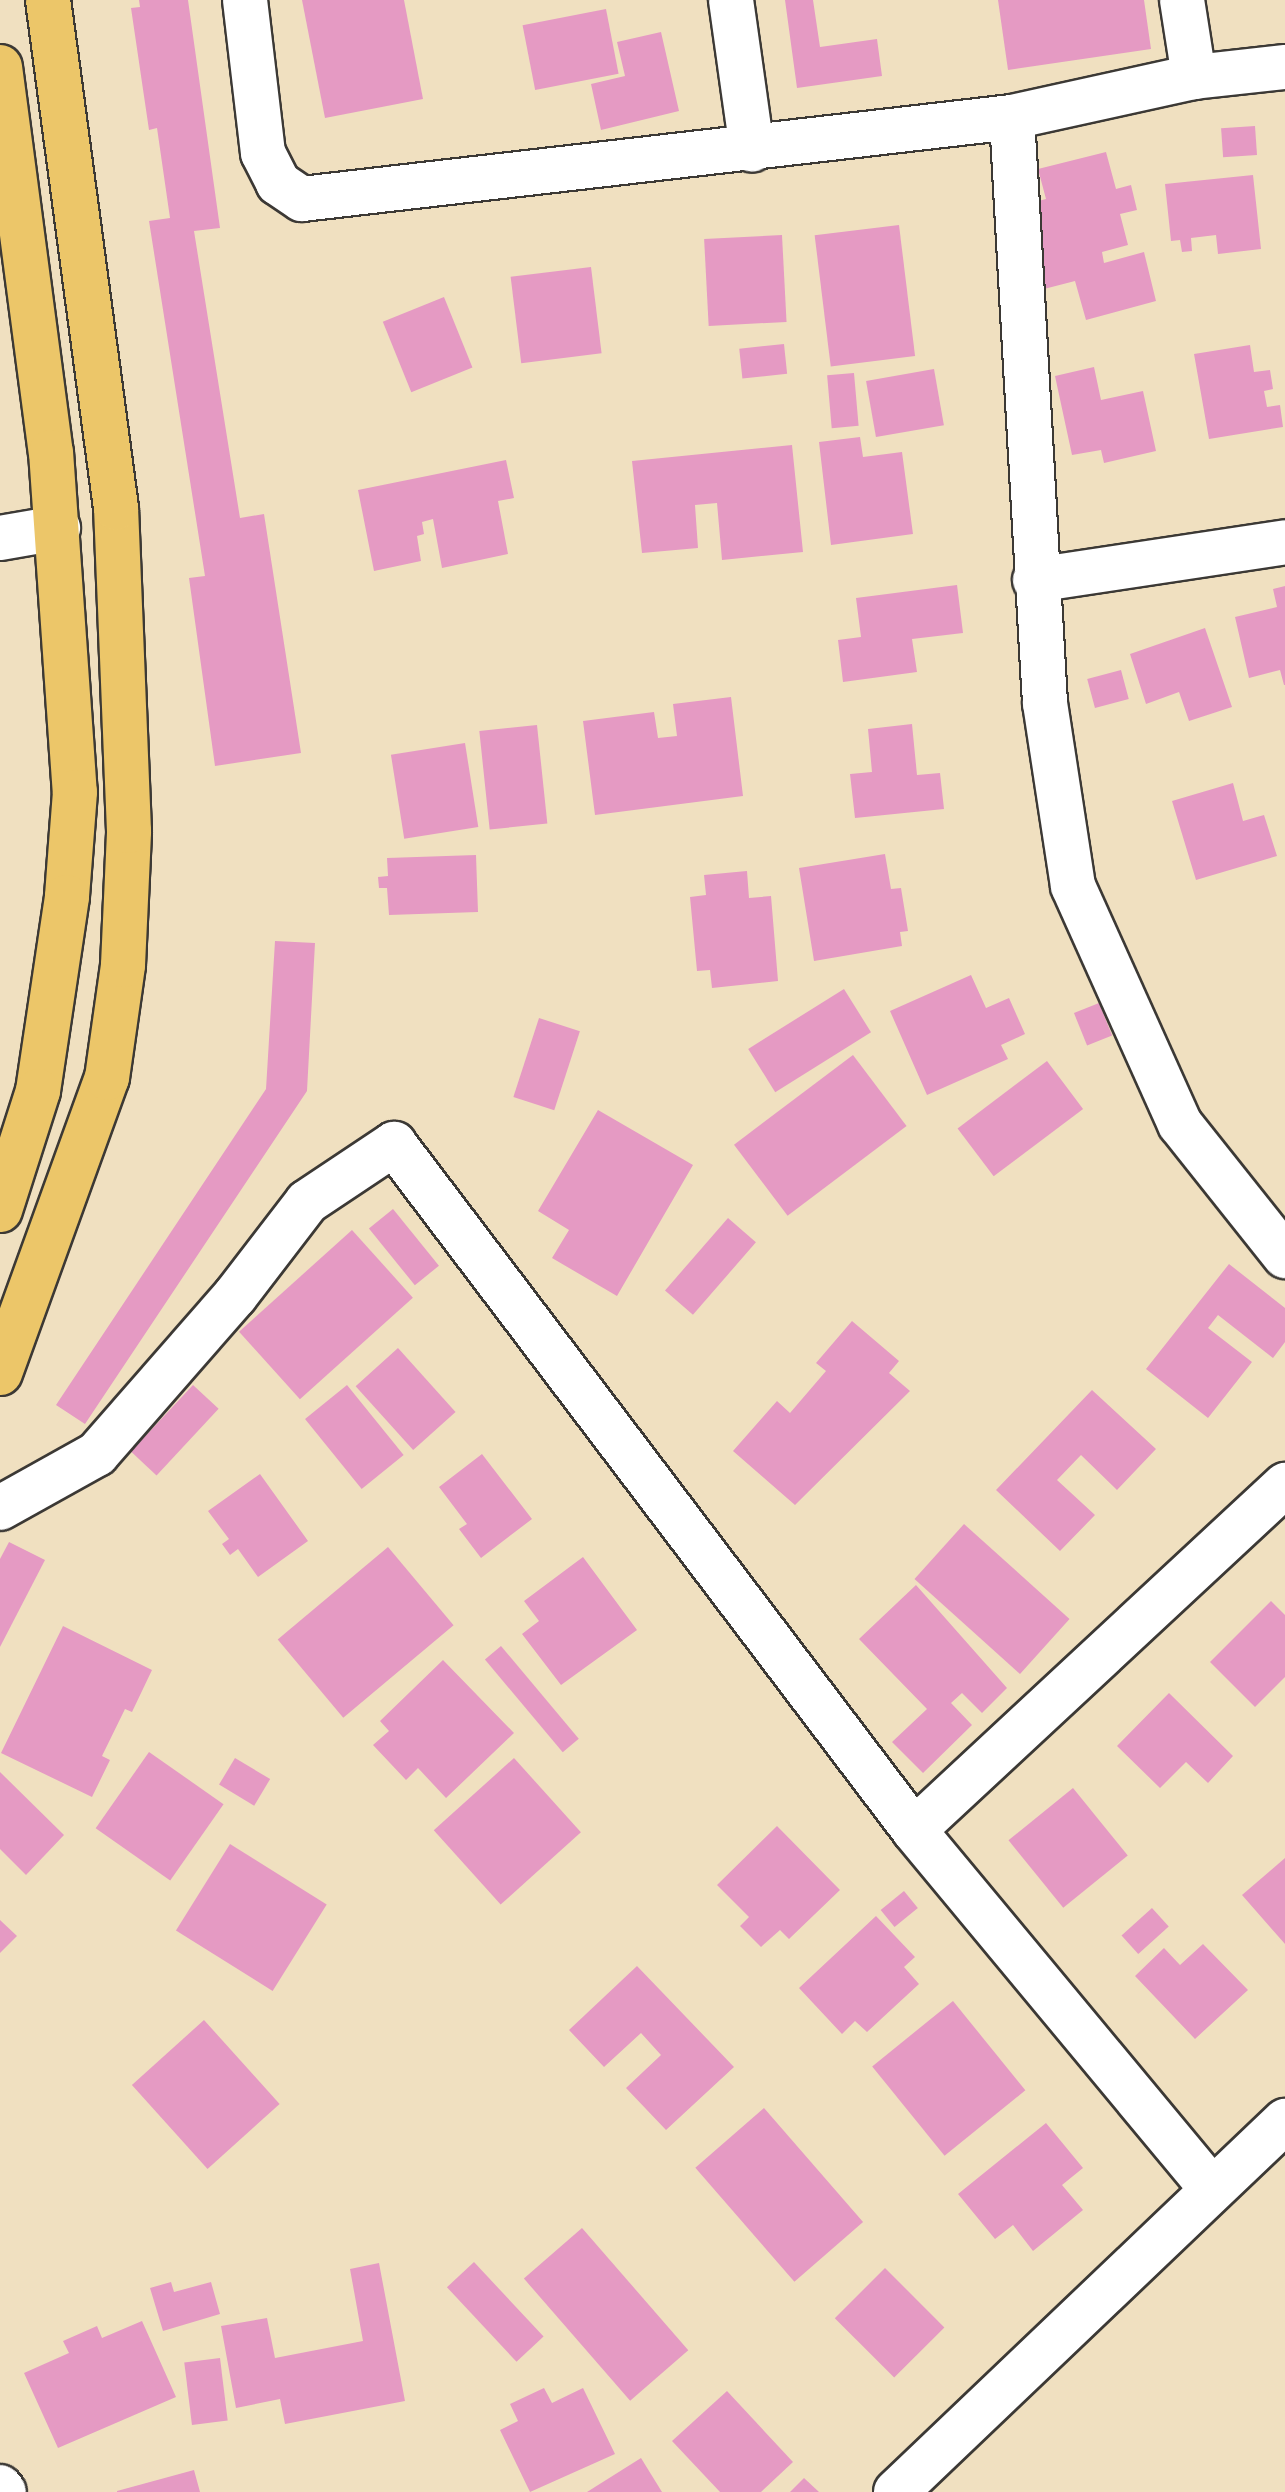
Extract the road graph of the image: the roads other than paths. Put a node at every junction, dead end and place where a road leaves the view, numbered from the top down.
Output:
1 (48, 0) edge
2 (245, 0) edge
3 (731, 0) edge
4 (1182, 0) edge
5 (0, 67) edge
6 (1285, 67) edge
7 (1194, 77) junction
8 (1012, 117) junction
9 (752, 150) junction
10 (58, 528) junction
11 (0, 538) edge
12 (1285, 542) edge
13 (1035, 580) junction
14 (0, 1210) edge
15 (1285, 1256) edge
16 (0, 1373) edge
17 (1285, 1485) edge
18 (0, 1508) edge
19 (914, 1830) junction
20 (1285, 2121) edge
21 (1211, 2188) junction
22 (0, 2487) edge
23 (4, 2492) edge
24 (896, 2492) edge

1 - 16 main road
2 - 9 street
3 - 9 street
4 - 7 street
5 - 10 main road
6 - 7 street
7 - 8 street
8 - 9 street
8 - 13 street
10 - 11 street
10 - 14 main road
12 - 13 street
13 - 15 street
17 - 19 street
18 - 19 street
19 - 21 street
20 - 21 street
21 - 24 street
22 - 23 street

